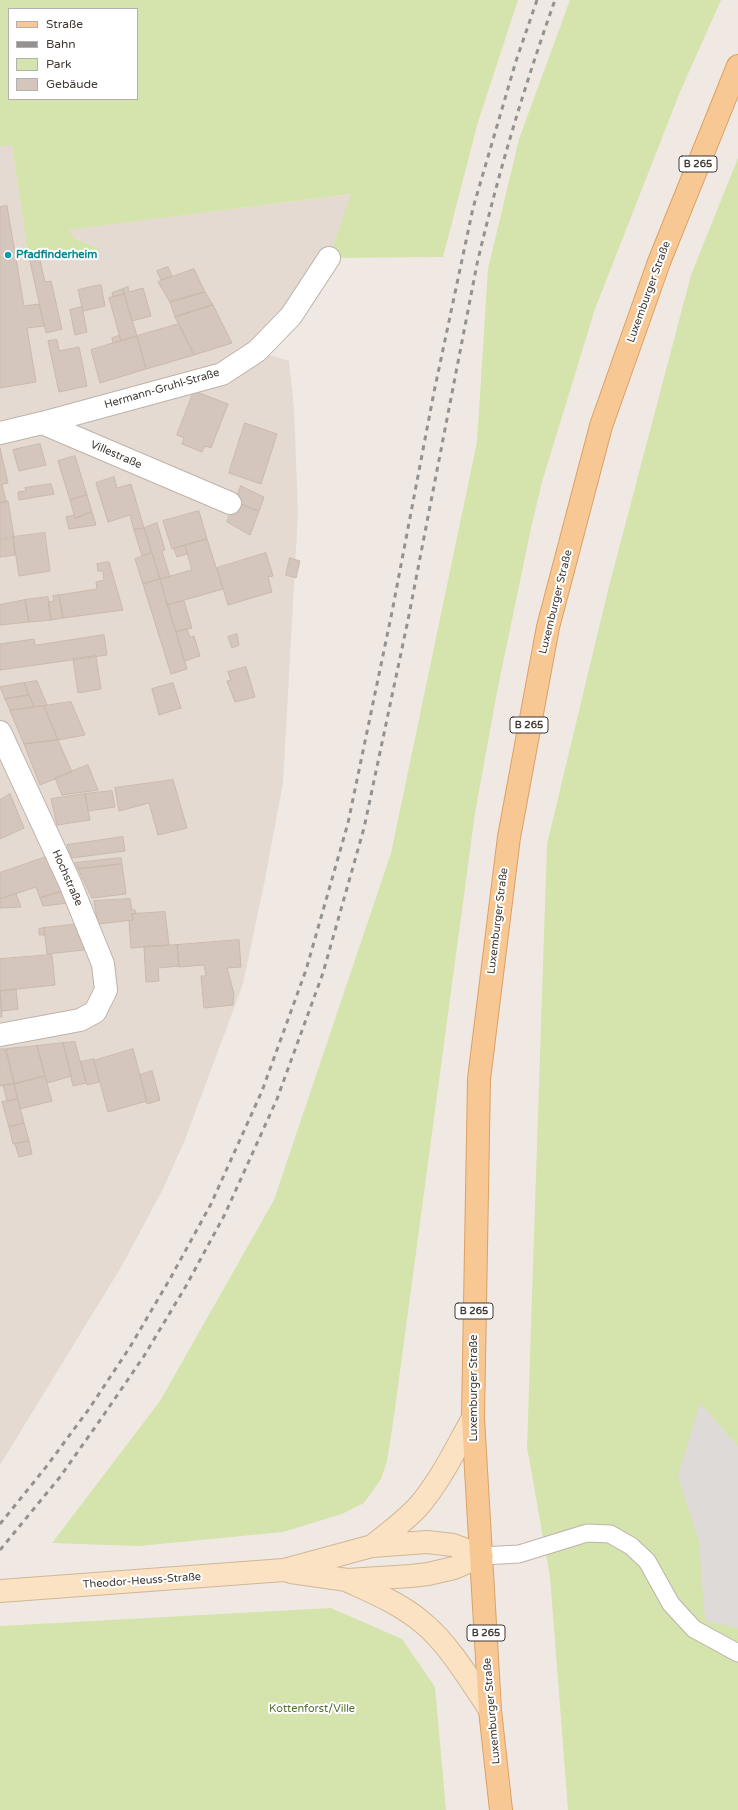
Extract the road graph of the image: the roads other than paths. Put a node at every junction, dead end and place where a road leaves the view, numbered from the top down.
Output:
1 (738, 66) edge
2 (329, 258) dead end
3 (42, 423) junction
4 (0, 433) edge
5 (230, 503) dead end
6 (0, 732) edge
7 (0, 1035) edge
8 (473, 1418) junction
9 (372, 1546) junction
10 (482, 1556) junction
11 (284, 1570) junction
12 (347, 1580) junction
13 (0, 1591) edge
14 (738, 1653) edge
15 (490, 1710) junction
16 (501, 1810) edge

1 - 8 main road, Luxemburger Straße / B 265
2 - 3 street, Hermann-Gruhl-Straße
3 - 4 street
3 - 5 street, Villestraße
6 - 7 street, Hochstraße
8 - 9 main road, B 265
8 - 10 main road, Luxemburger Straße / B 265
9 - 10 main road, Theodor-Heuss-Straße
9 - 11 main road, Theodor-Heuss-Straße
10 - 12 main road, Theodor-Heuss-Straße
10 - 14 lane
10 - 15 main road, Luxemburger Straße / B 265
11 - 12 main road, Theodor-Heuss-Straße
11 - 13 main road, Theodor-Heuss-Straße
12 - 15 main road, B 265
15 - 16 main road, Luxemburger Straße / B 265

